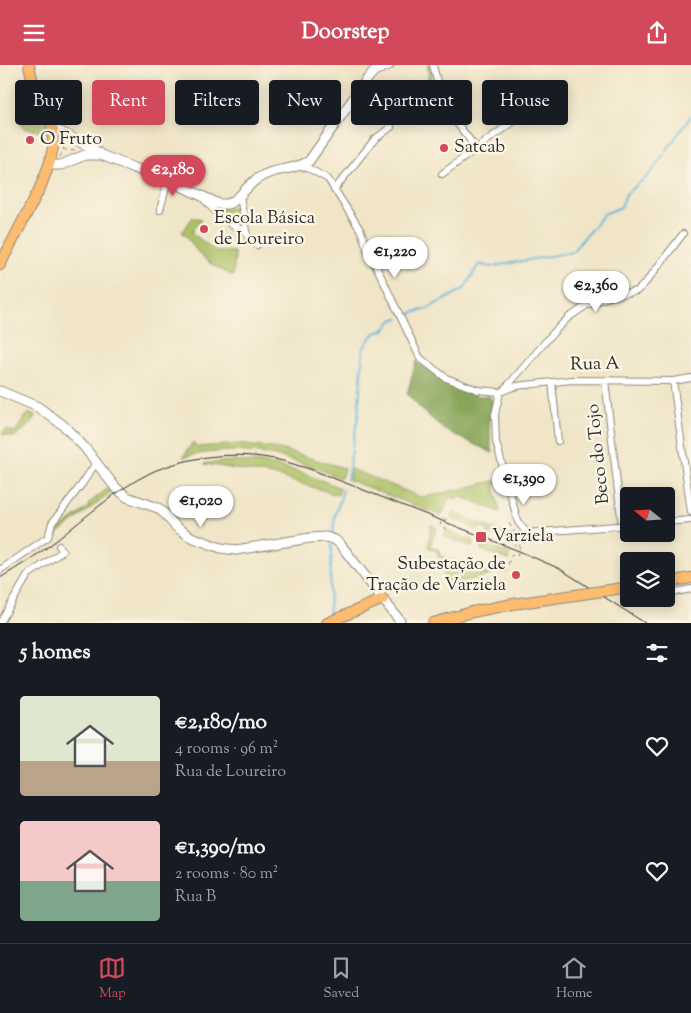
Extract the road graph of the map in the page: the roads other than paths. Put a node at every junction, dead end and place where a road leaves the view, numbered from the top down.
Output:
1 (29, 65) edge
2 (388, 65) edge
3 (433, 65) edge
4 (508, 125) edge
5 (391, 127) dead end
6 (53, 130) junction
7 (476, 148) junction
8 (101, 155) junction
9 (49, 165) junction
10 (300, 167) junction
11 (442, 174) dead end
12 (168, 180) junction
13 (334, 190) junction
14 (201, 195) junction
15 (240, 196) junction
16 (160, 210) dead end
17 (246, 231) junction
18 (684, 235) dead end
19 (257, 245) dead end
20 (0, 265) edge
21 (691, 378) edge
22 (605, 380) junction
23 (673, 381) junction
24 (552, 382) junction
25 (0, 391) edge
26 (500, 392) junction
27 (558, 441) dead end
28 (96, 463) junction
29 (620, 489) edge
30 (691, 512) edge
31 (691, 520) edge
32 (675, 521) edge
33 (620, 525) edge
34 (58, 546) dead end
35 (0, 570) edge
36 (691, 578) edge
37 (675, 581) edge
38 (620, 588) edge
39 (691, 589) edge
40 (675, 592) edge
41 (383, 599) junction
42 (400, 621) dead end
43 (0, 623) edge
44 (327, 623) edge
45 (434, 623) edge

1 - 6 main road
2 - 10 street
3 - 7 street
4 - 7 street
5 - 13 street
6 - 8 street
6 - 9 main road
7 - 11 street
8 - 9 street
8 - 12 street
9 - 20 main road
10 - 13 street
10 - 15 street
12 - 14 street
12 - 16 street
13 - 26 street
14 - 15 street
14 - 17 street
15 - 17 street
17 - 19 street
18 - 26 street
21 - 23 street, Rua A
22 - 23 street, Rua A
22 - 24 street, Rua A
22 - 29 street, Beco do Tojo
23 - 30 street
24 - 26 street, Rua A
24 - 27 street
25 - 28 street
26 - 33 street
28 - 35 street
28 - 41 street
31 - 32 street
34 - 43 street
36 - 37 main road
38 - 45 main road, bridge
39 - 40 street
41 - 42 street
41 - 44 main road

